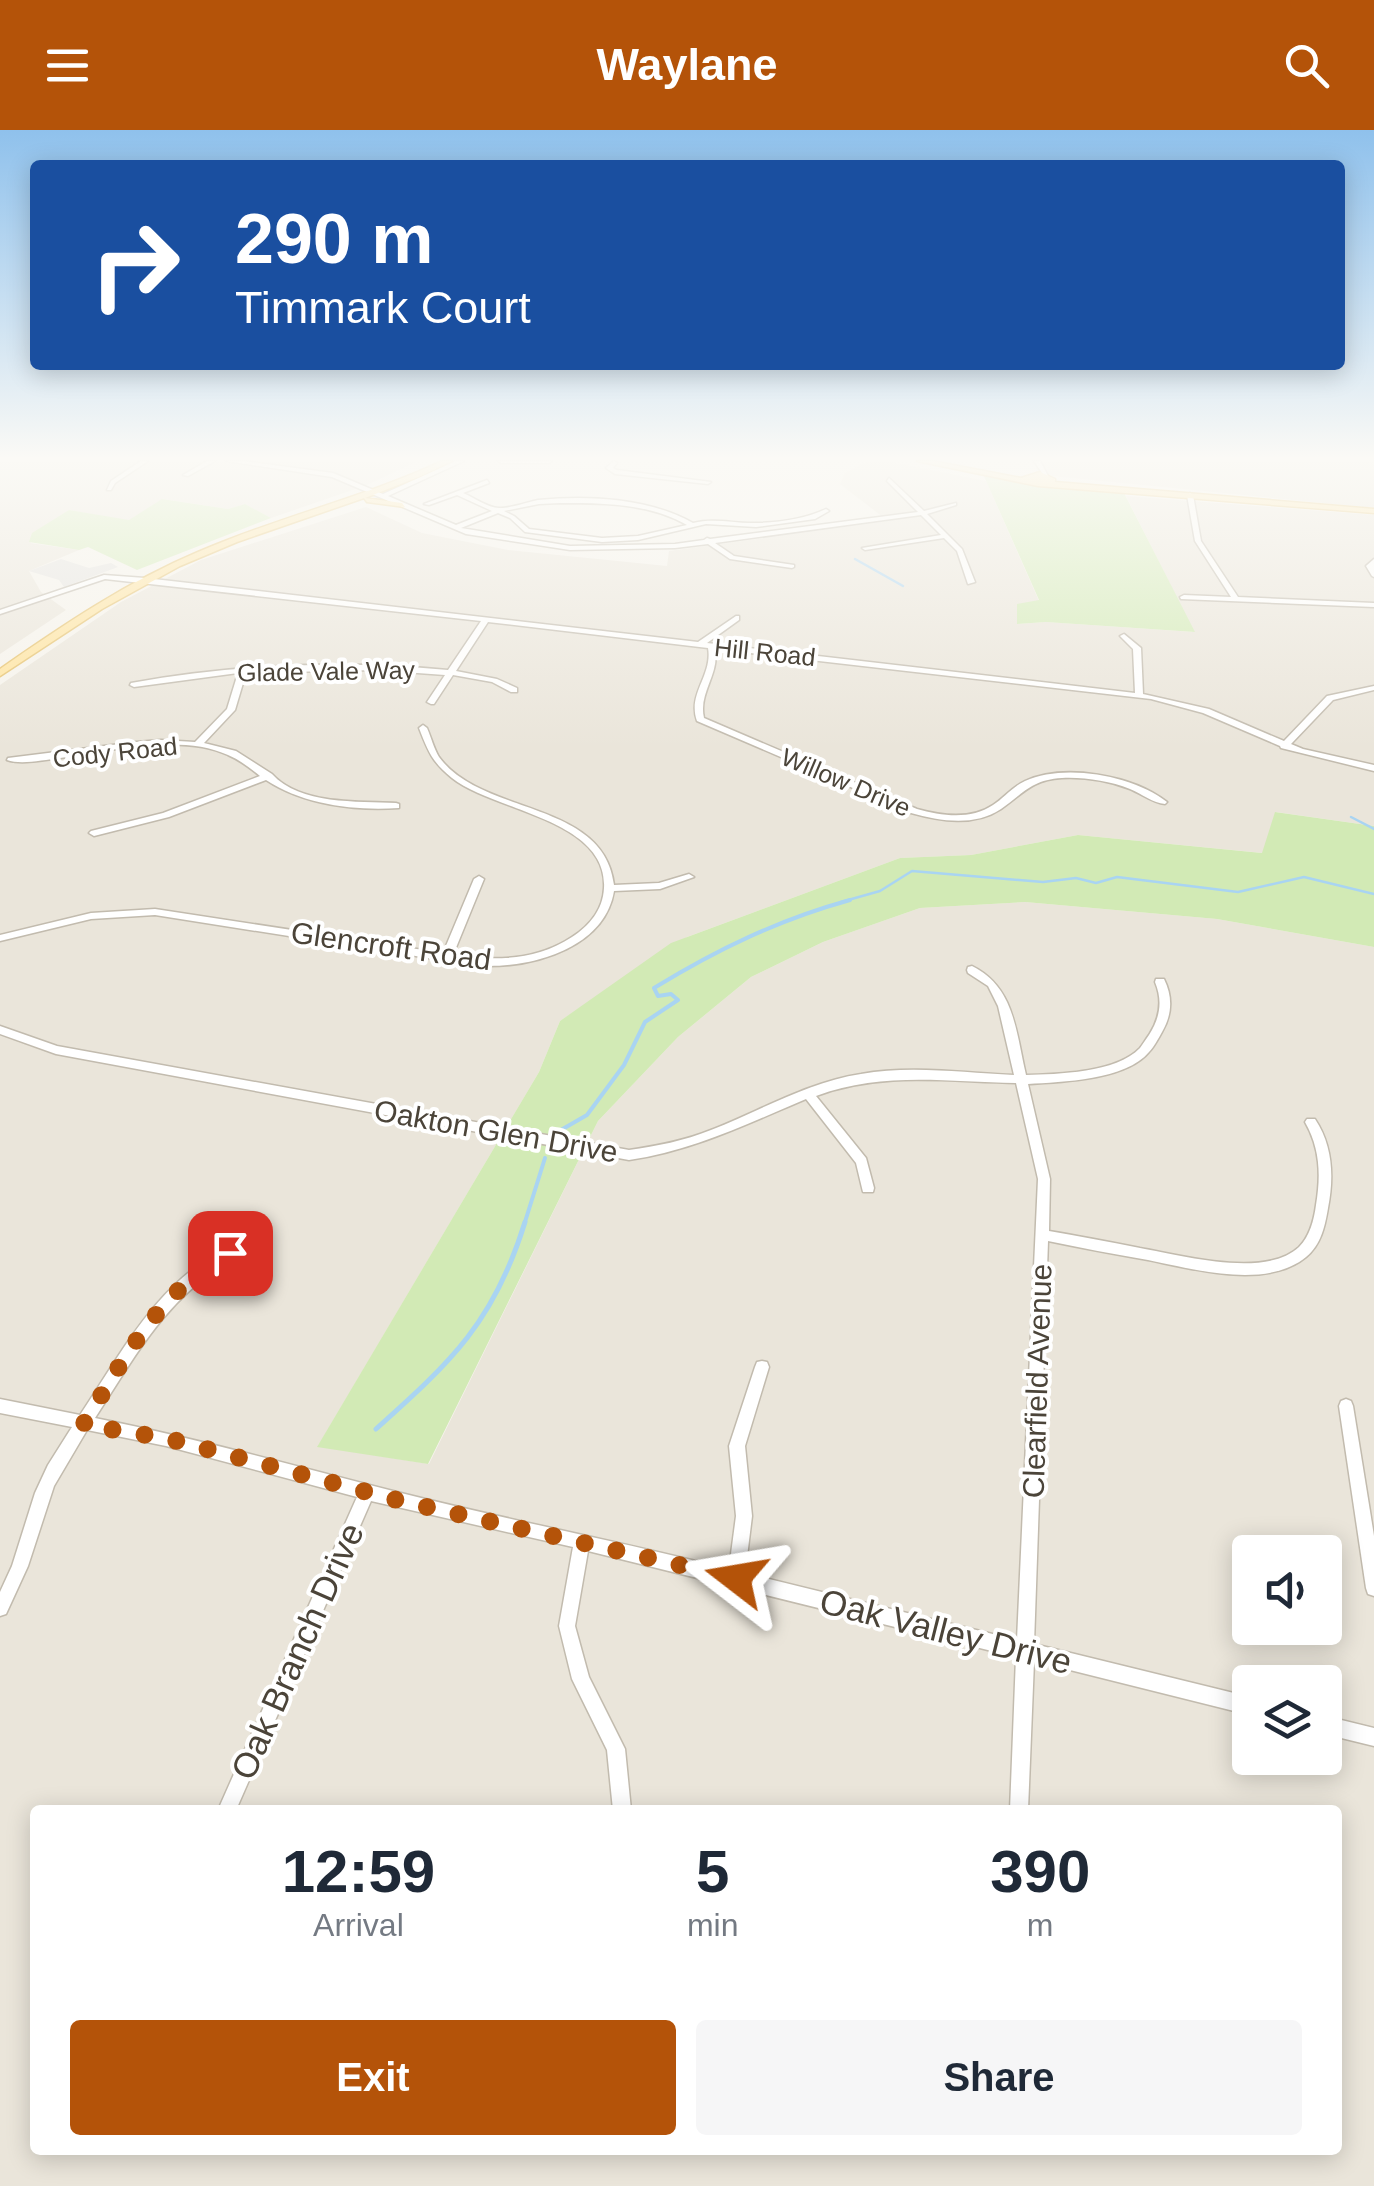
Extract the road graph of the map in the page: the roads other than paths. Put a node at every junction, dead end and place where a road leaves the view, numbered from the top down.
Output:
1 (181, 557) edge
2 (196, 557) edge
3 (730, 557) edge
4 (962, 557) edge
5 (1209, 557) edge
6 (1374, 561) edge
7 (792, 566) dead end
8 (1374, 575) edge
9 (131, 578) junction
10 (145, 580) junction
11 (971, 582) dead end
12 (1184, 597) dead end
13 (1236, 598) junction
14 (1374, 605) edge
15 (0, 612) edge
16 (736, 618) dead end
17 (486, 620) junction
18 (1124, 636) dead end
19 (698, 644) junction
20 (711, 646) junction
21 (0, 662) edge
22 (243, 670) junction
23 (450, 672) junction
24 (0, 673) edge
25 (134, 685) dead end
26 (1374, 688) edge
27 (514, 690) dead end
28 (1139, 695) junction
29 (431, 702) dead end
30 (424, 728) dead end
31 (198, 744) junction
32 (1284, 746) junction
33 (11, 760) dead end
34 (1374, 768) edge
35 (269, 776) junction
36 (1162, 802) dead end
37 (396, 806) dead end
38 (94, 833) dead end
39 (690, 878) dead end
40 (479, 879) dead end
41 (610, 888) junction
42 (0, 938) edge
43 (446, 958) junction
44 (972, 970) dead end
45 (1160, 982) dead end
46 (0, 1030) edge
47 (1022, 1077) junction
48 (809, 1095) junction
49 (1311, 1122) dead end
50 (868, 1188) dead end
51 (1043, 1234) junction
52 (230, 1253) dead end
53 (762, 1368) dead end
54 (0, 1406) edge
55 (1346, 1406) dead end
56 (83, 1425) junction
57 (367, 1492) junction
58 (582, 1542) junction
59 (736, 1578) junction
60 (1374, 1588) edge
61 (0, 1608) edge
62 (1024, 1651) junction
63 (1232, 1702) edge
64 (1342, 1728) edge
65 (1374, 1736) edge
66 (229, 1805) edge
67 (622, 1805) edge
68 (1019, 1805) edge

1 - 9 main road
2 - 10 main road
3 - 7 street
4 - 11 street
5 - 13 street
6 - 8 street
9 - 10 street, Hill Road
9 - 15 street, Hill Road
9 - 21 main road
10 - 17 street, Hill Road
10 - 24 main road
12 - 13 street
13 - 14 street
16 - 19 street
17 - 19 street, Hill Road
17 - 23 street
18 - 28 street
19 - 20 street, Hill Road
20 - 28 street, Hill Road
20 - 36 street, Willow Drive
22 - 23 street, Glade Vale Way
22 - 25 street, Glade Vale Way
22 - 31 street
23 - 27 street, Glade Vale Way
23 - 29 street
26 - 32 street
28 - 32 street, Hill Road
30 - 41 street
31 - 33 street, Cody Road
31 - 35 street, Cody Road
32 - 34 street, Hill Road
35 - 37 street, Cody Road
35 - 38 street
39 - 41 street
40 - 43 street
41 - 43 street, Glencroft Road
42 - 43 street, Glencroft Road
44 - 47 street, Clearfield Avenue
45 - 47 street, Oakton Glen Drive
46 - 48 street, Oakton Glen Drive
47 - 48 street, Oakton Glen Drive
47 - 51 street, Clearfield Avenue
48 - 50 street
49 - 51 street
51 - 62 street, Clearfield Avenue
52 - 56 street
53 - 59 street
54 - 56 street, Oak Valley Drive
55 - 60 street
56 - 57 street, Oak Valley Drive
56 - 61 street
57 - 58 street, Oak Valley Drive
57 - 66 street, Oak Branch Drive
58 - 59 street, Oak Valley Drive
58 - 67 street
59 - 62 street, Oak Valley Drive
62 - 63 street, Oak Valley Drive
62 - 68 street, Clearfield Avenue
64 - 65 street

